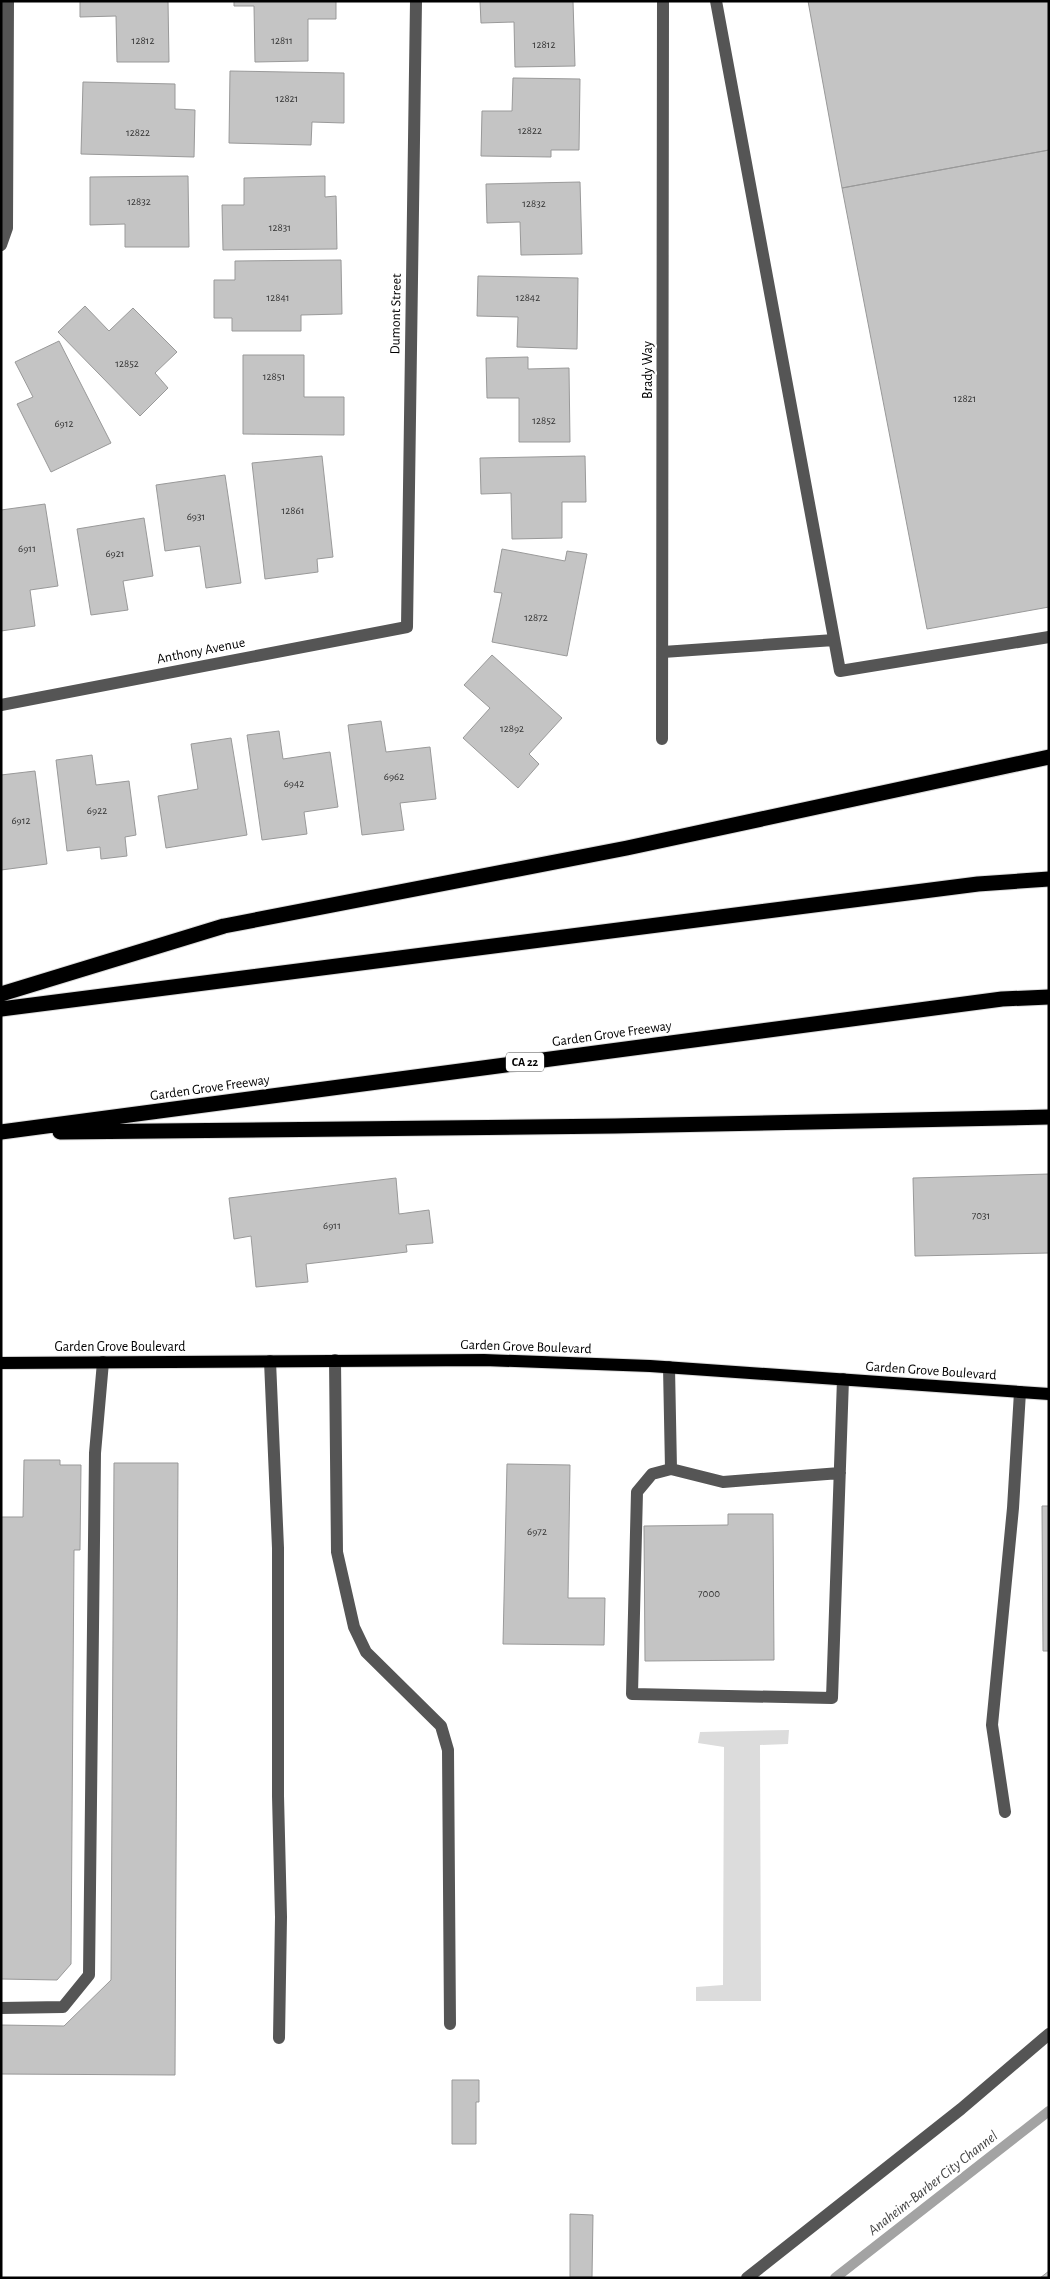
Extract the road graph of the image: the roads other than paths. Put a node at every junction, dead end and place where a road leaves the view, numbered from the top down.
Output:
1 (8, 1) edge
2 (416, 1) edge
3 (663, 1) edge
4 (716, 1) edge
5 (1, 245) edge
6 (407, 627) joint
7 (1049, 638) edge
8 (834, 640) junction
9 (663, 652) junction
10 (1, 705) edge
11 (662, 739) dead end
12 (1049, 757) edge
13 (1049, 879) edge
14 (1, 994) edge
15 (1049, 997) edge
16 (1, 1009) edge
17 (1049, 1117) edge
18 (1, 1132) edge
19 (334, 1360) junction
20 (270, 1361) junction
21 (103, 1362) junction
22 (1, 1363) edge
23 (669, 1368) junction
24 (843, 1379) junction
25 (1020, 1392) junction
26 (1049, 1394) edge
27 (671, 1469) junction
28 (840, 1473) junction
29 (1005, 1812) dead end
30 (1, 2008) edge
31 (450, 2024) dead end
32 (1049, 2034) edge
33 (280, 2038) dead end
34 (747, 2278) edge

1 - 5 street
2 - 6 street, Dumont Street
3 - 9 street, Brady Way
4 - 8 street
6 - 10 street, Anthony Avenue
7 - 8 street
8 - 9 street
9 - 11 street, Brady Way
12 - 14 highway
13 - 16 highway
15 - 18 highway, Garden Grove Freeway / CA 22
17 - 18 highway
19 - 20 main road, Garden Grove Boulevard
19 - 23 main road, Garden Grove Boulevard
19 - 31 street
20 - 21 main road, Garden Grove Boulevard
20 - 33 street
21 - 22 main road, Garden Grove Boulevard
21 - 30 street
23 - 24 main road, Garden Grove Boulevard
23 - 27 street
24 - 25 main road, Garden Grove Boulevard
24 - 28 street
25 - 26 main road, Garden Grove Boulevard
25 - 29 street
27 - 28 street
27 - 28 street
32 - 34 street

